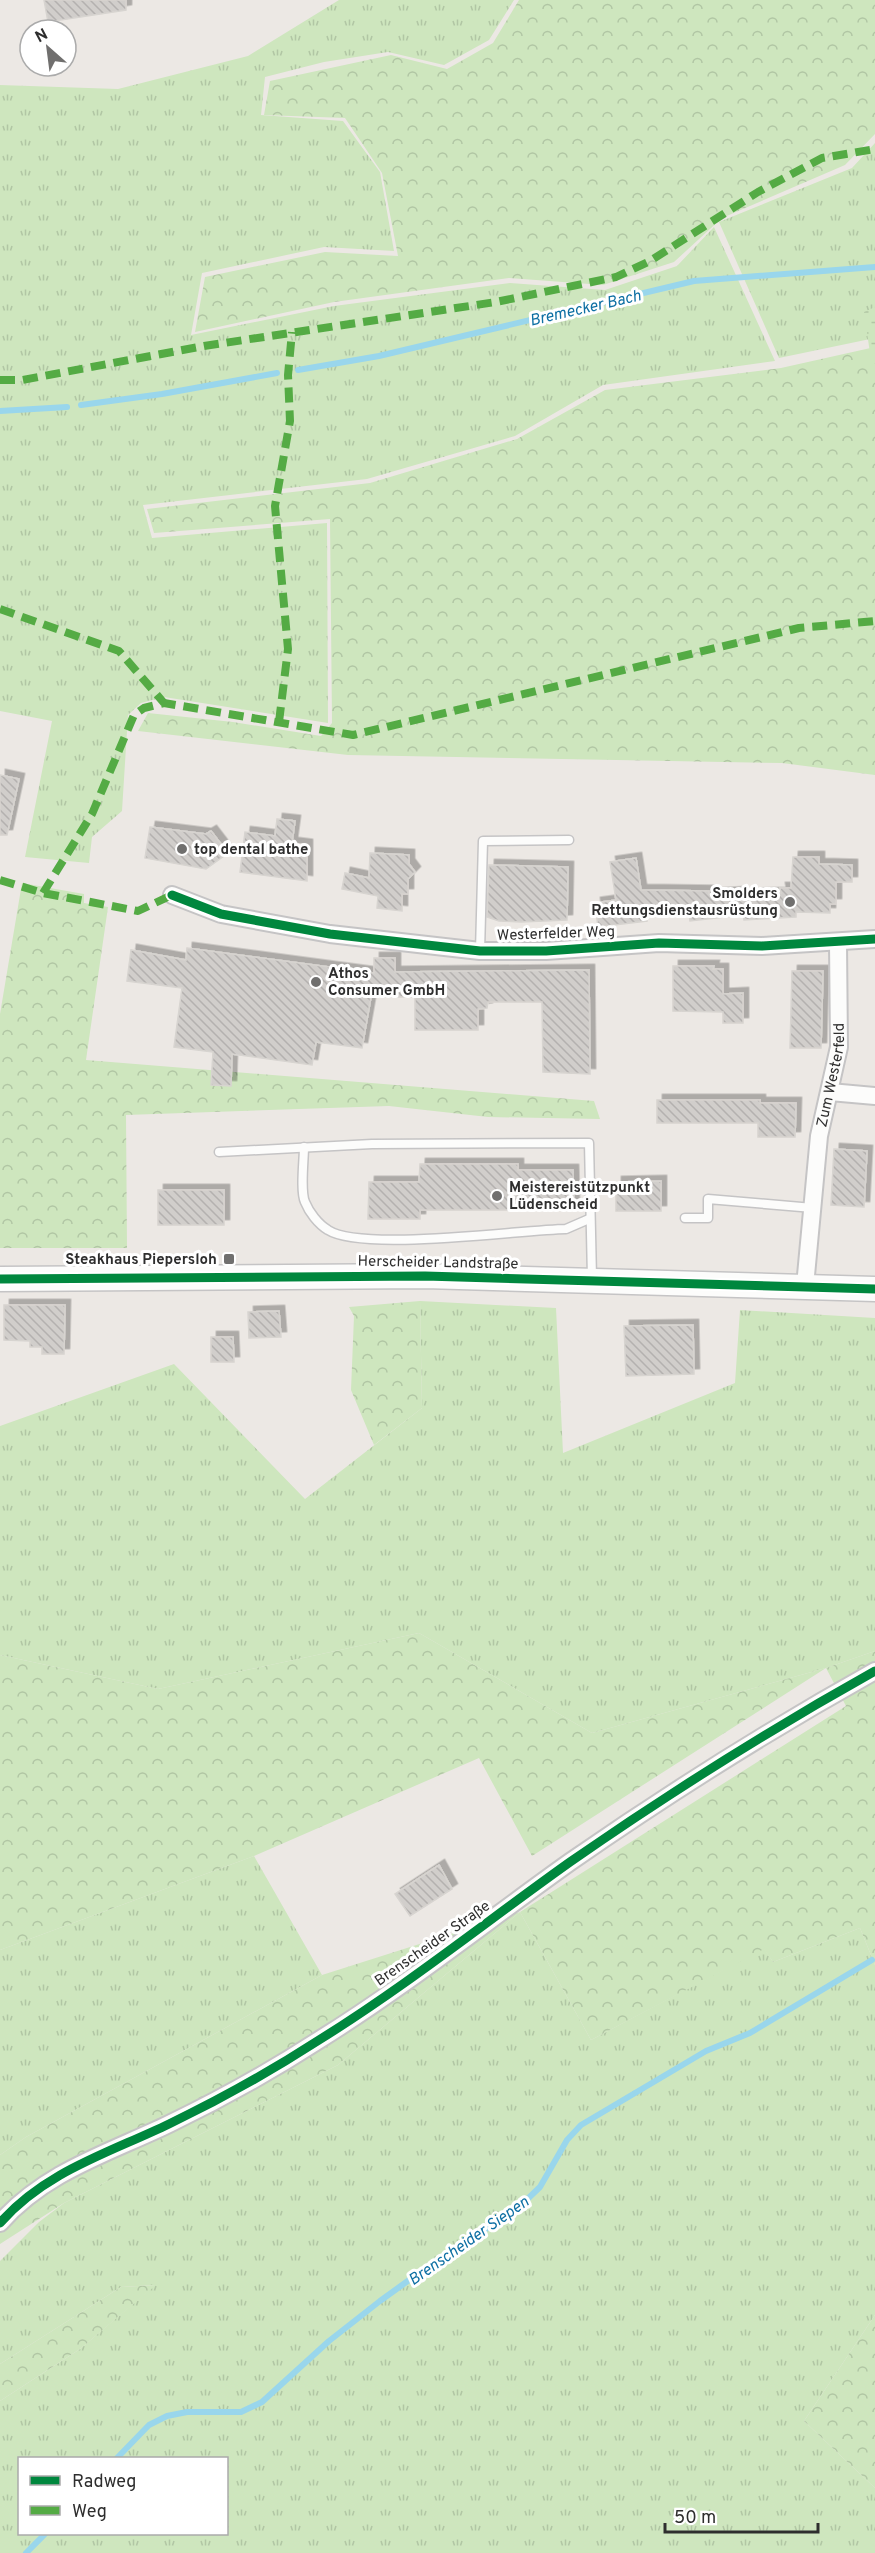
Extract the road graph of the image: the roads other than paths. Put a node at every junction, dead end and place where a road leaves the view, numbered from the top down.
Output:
1 (569, 840) dead end
2 (172, 895) dead end
3 (875, 939) edge
4 (838, 943) junction
5 (480, 951) junction
6 (830, 1092) junction
7 (875, 1096) edge
8 (304, 1147) junction
9 (219, 1152) dead end
10 (813, 1208) junction
11 (685, 1218) dead end
12 (590, 1219) junction
13 (0, 1279) edge
14 (592, 1281) junction
15 (805, 1286) junction
16 (875, 1289) edge
17 (875, 1671) edge
18 (0, 2223) edge

1 - 5 lane, Westerfelder Weg
2 - 5 street, Westerfelder Weg
3 - 4 street, Westerfelder Weg
4 - 5 street, Westerfelder Weg
4 - 6 street, Zum Westerfeld
6 - 7 street
6 - 10 street, Zum Westerfeld
8 - 9 lane
8 - 12 lane, Herscheider Landstraße
8 - 12 lane
10 - 11 lane
10 - 15 street, Zum Westerfeld
12 - 14 lane
13 - 14 main road, Herscheider Landstraße
14 - 15 main road, Herscheider Landstraße
15 - 16 main road, Herscheider Landstraße
17 - 18 street, Brenscheider Straße

